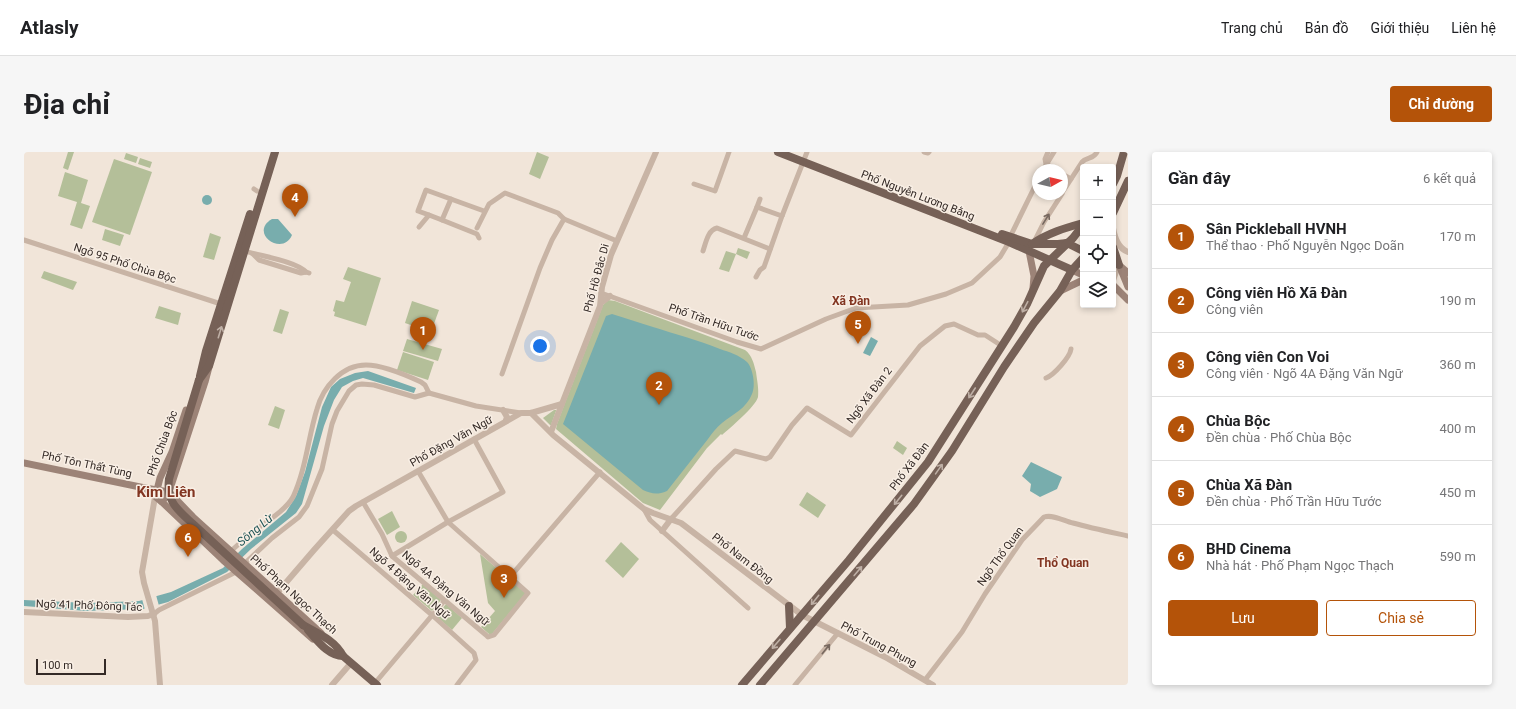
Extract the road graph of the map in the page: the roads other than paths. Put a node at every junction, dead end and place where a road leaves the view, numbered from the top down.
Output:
1 (269, 152) edge
2 (275, 152) edge
3 (656, 152) edge
4 (730, 152) edge
5 (778, 152) edge
6 (793, 152) edge
7 (1048, 152) edge
8 (1054, 152) edge
9 (1097, 152) edge
10 (1124, 152) edge
11 (805, 157) edge
12 (1046, 164) joint
13 (1124, 166) edge
14 (1068, 177) edge
15 (1071, 179) junction
16 (1116, 179) edge
17 (1128, 181) edge
18 (694, 184) dead end
19 (1068, 184) edge
20 (1032, 193) edge
21 (760, 199) dead end
22 (451, 200) junction
23 (1058, 200) edge
24 (757, 207) junction
25 (1116, 207) edge
26 (484, 211) junction
27 (429, 215) junction
28 (782, 216) junction
29 (442, 220) junction
30 (564, 220) junction
31 (1080, 225) edge
32 (419, 227) dead end
33 (477, 228) dead end
34 (1080, 228) edge
35 (1115, 236) edge
36 (479, 238) dead end
37 (744, 238) junction
38 (24, 240) edge
39 (1010, 240) junction
40 (617, 241) junction
41 (1068, 242) junction
42 (1031, 248) junction
43 (770, 249) junction
44 (1080, 249) edge
45 (703, 250) dead end
46 (246, 251) junction
47 (1128, 252) edge
48 (1050, 260) junction
49 (1080, 261) edge
50 (1116, 264) edge
51 (1072, 270) junction
52 (307, 272) dead end
53 (1128, 273) edge
54 (1080, 274) edge
55 (756, 277) dead end
56 (1080, 281) edge
57 (1116, 284) edge
58 (1128, 285) edge
59 (1116, 287) edge
60 (1032, 290) junction
61 (1060, 291) junction
62 (601, 293) junction
63 (610, 296) junction
64 (1128, 300) edge
65 (602, 302) junction
66 (221, 304) junction
67 (1002, 346) junction
68 (1071, 349) dead end
69 (994, 361) junction
70 (205, 365) junction
71 (1004, 367) junction
72 (502, 374) dead end
73 (1046, 378) dead end
74 (429, 393) junction
75 (562, 404) junction
76 (503, 410) junction
77 (521, 413) junction
78 (531, 413) junction
79 (506, 420) junction
80 (551, 432) junction
81 (474, 439) junction
82 (24, 463) edge
83 (167, 465) junction
84 (177, 468) junction
85 (418, 471) junction
86 (600, 472) junction
87 (169, 492) junction
88 (156, 493) junction
89 (162, 502) junction
90 (363, 502) junction
91 (154, 508) junction
92 (644, 508) junction
93 (193, 517) junction
94 (671, 519) junction
95 (448, 522) junction
96 (186, 526) junction
97 (333, 530) junction
98 (662, 531) junction
99 (1128, 536) edge
100 (231, 551) junction
101 (392, 556) junction
102 (244, 564) junction
103 (235, 571) junction
104 (510, 577) junction
105 (277, 593) junction
106 (445, 600) junction
107 (789, 606) junction
108 (748, 608) dead end
109 (24, 612) edge
110 (153, 612) junction
111 (432, 615) junction
112 (802, 615) junction
113 (815, 622) junction
114 (303, 625) junction
115 (790, 628) junction
116 (838, 634) junction
117 (326, 638) junction
118 (320, 644) junction
119 (343, 656) junction
120 (351, 663) junction
121 (925, 680) junction
122 (376, 684) edge
123 (160, 685) edge
124 (332, 685) edge
125 (457, 685) edge
126 (742, 685) edge
127 (760, 685) edge
128 (795, 685) edge
129 (933, 685) edge

1 - 46 main road, Phố Chùa Bộc
2 - 46 main road, Phố Chùa Bộc
3 - 40 street, Phố Hồ Đắc Di
4 - 18 street
5 - 11 main road, Phố Nguyễn Lương Bằng
6 - 11 main road, Phố Nguyễn Lương Bằng
7 - 12 street
8 - 12 street
9 - 15 street
10 - 13 main road
11 - 28 street
11 - 39 main road, Phố Nguyễn Lương Bằng
13 - 16 main road
14 - 15 street
15 - 19 street
17 - 25 main road
20 - 39 street, Phố Trần Hữu Tước
21 - 24 street
22 - 26 street
22 - 27 street
22 - 29 street
42 -> 23 street
24 - 28 street
24 - 37 street
26 - 30 street
26 - 33 street
27 - 29 street
27 - 32 street
28 - 43 street
29 - 36 street
30 - 40 street
30 - 72 street
31 - 42 main road
34 - 41 main road, Phố Xã Đàn
35 - 47 street
37 - 43 street
37 - 45 street
38 - 66 street, Ngõ 95 Phố Chùa Bộc
39 - 42 main road, Phố Nguyễn Lương Bằng
39 - 63 street, Phố Trần Hữu Tước
40 - 62 street, Phố Hồ Đắc Di
41 - 42 main road, Phố Nguyễn Lương Bằng
41 - 44 main road
41 - 48 main road, Phố Xã Đàn
42 - 48 main road, Phố Nguyễn Lương Bằng
42 - 60 main road
43 - 55 street
46 - 52 street
46 - 66 main road, Phố Chùa Bộc
70 -> 46 main road, Phố Chùa Bộc
48 - 51 main road, Phố Nguyễn Lương Bằng
48 - 60 main road, Phố Xã Đàn
49 - 51 main road
50 - 53 main road
50 - 58 main road
51 - 54 main road
51 - 61 main road
56 - 61 main road
57 - 58 main road
59 - 64 main road
60 -> 67 main road, Phố Xã Đàn
61 - 71 main road
62 - 63 street, Phố Trần Hữu Tước
62 - 65 street, Phố Hồ Đắc Di
63 - 65 street
65 - 75 street, Phố Hồ Đắc Di
66 - 70 main road, Phố Chùa Bộc
67 - 69 main road, Phố Xã Đàn
67 - 94 street, Ngõ Xã Đàn 2
68 - 73 street
69 - 71 main road
69 -> 112 main road, Phố Xã Đàn
70 - 83 main road, Phố Chùa Bộc
70 - 84 main road, Phố Chùa Bộc
70 - 114 main road, bridge
113 -> 71 main road
74 - 76 street
74 - 100 street
74 - 102 street
75 - 78 street, Phố Đặng Văn Ngữ
75 - 80 street, Phố Hồ Đắc Di
76 - 77 street
76 - 79 street
77 - 78 street, Phố Đặng Văn Ngữ
77 - 79 street, Phố Đặng Văn Ngữ
78 - 80 street
79 - 81 street, Phố Đặng Văn Ngữ
80 - 86 street
81 - 85 street, Phố Đặng Văn Ngữ
81 - 95 street
82 - 88 main road, Phố Tôn Thất Tùng
83 - 84 main road
83 - 88 main road, Phố Chùa Bộc
84 - 87 main road, Phố Chùa Bộc
85 - 90 street, Phố Đặng Văn Ngữ
85 - 95 street
86 - 92 street
86 - 104 street
87 - 88 main road
87 - 89 main road, Phố Chùa Bộc
87 - 93 main road, Phố Phạm Ngọc Thạch
88 - 89 main road
88 - 91 street
89 - 91 street
89 - 96 main road, Phố Phạm Ngọc Thạch
90 - 97 street, Phố Đặng Văn Ngữ
90 - 101 street, Ngõ 4A Đặng Văn Ngữ
91 - 110 street
92 - 94 street
92 - 98 street
93 - 96 main road
93 - 100 main road, Phố Phạm Ngọc Thạch
94 - 98 street
94 - 107 street, Phố Nam Đồng
95 - 101 street
95 - 104 street
96 - 103 main road, Phố Phạm Ngọc Thạch
97 - 105 street, Phố Đặng Văn Ngữ
97 - 111 street, Ngõ 4 Đặng Văn Ngữ
98 - 108 street
99 - 121 street, Ngõ Thổ Quan
100 - 102 main road, Phố Phạm Ngọc Thạch
101 - 106 street, Ngõ 4A Đặng Văn Ngữ
102 - 105 main road, Phố Phạm Ngọc Thạch
103 - 110 street
103 - 118 main road, Phố Phạm Ngọc Thạch
104 - 106 street, Ngõ 4A Đặng Văn Ngữ
105 - 117 main road, Phố Phạm Ngọc Thạch
106 - 111 street
107 - 112 street, Phố Nam Đồng
107 - 115 main road
109 - 110 street, Ngõ 41 Phố Đông Tác
110 - 123 street
111 - 122 street
111 - 125 street, Ngõ 4 Đặng Văn Ngữ
112 - 113 street, Phố Trung Phụng
112 - 115 main road, Phố Xã Đàn
113 - 116 street, Phố Trung Phụng
113 - 127 main road
114 - 117 main road
114 - 118 main road
115 -> 126 main road, Phố Xã Đàn
116 - 121 street, Phố Trung Phụng
128 -> 116 street
117 - 119 main road, Phố Phạm Ngọc Thạch
118 - 119 main road, Phố Phạm Ngọc Thạch
119 - 120 main road, Phố Phạm Ngọc Thạch
120 - 122 main road, Phố Phạm Ngọc Thạch
120 - 124 street
121 - 129 street, Phố Trung Phụng

